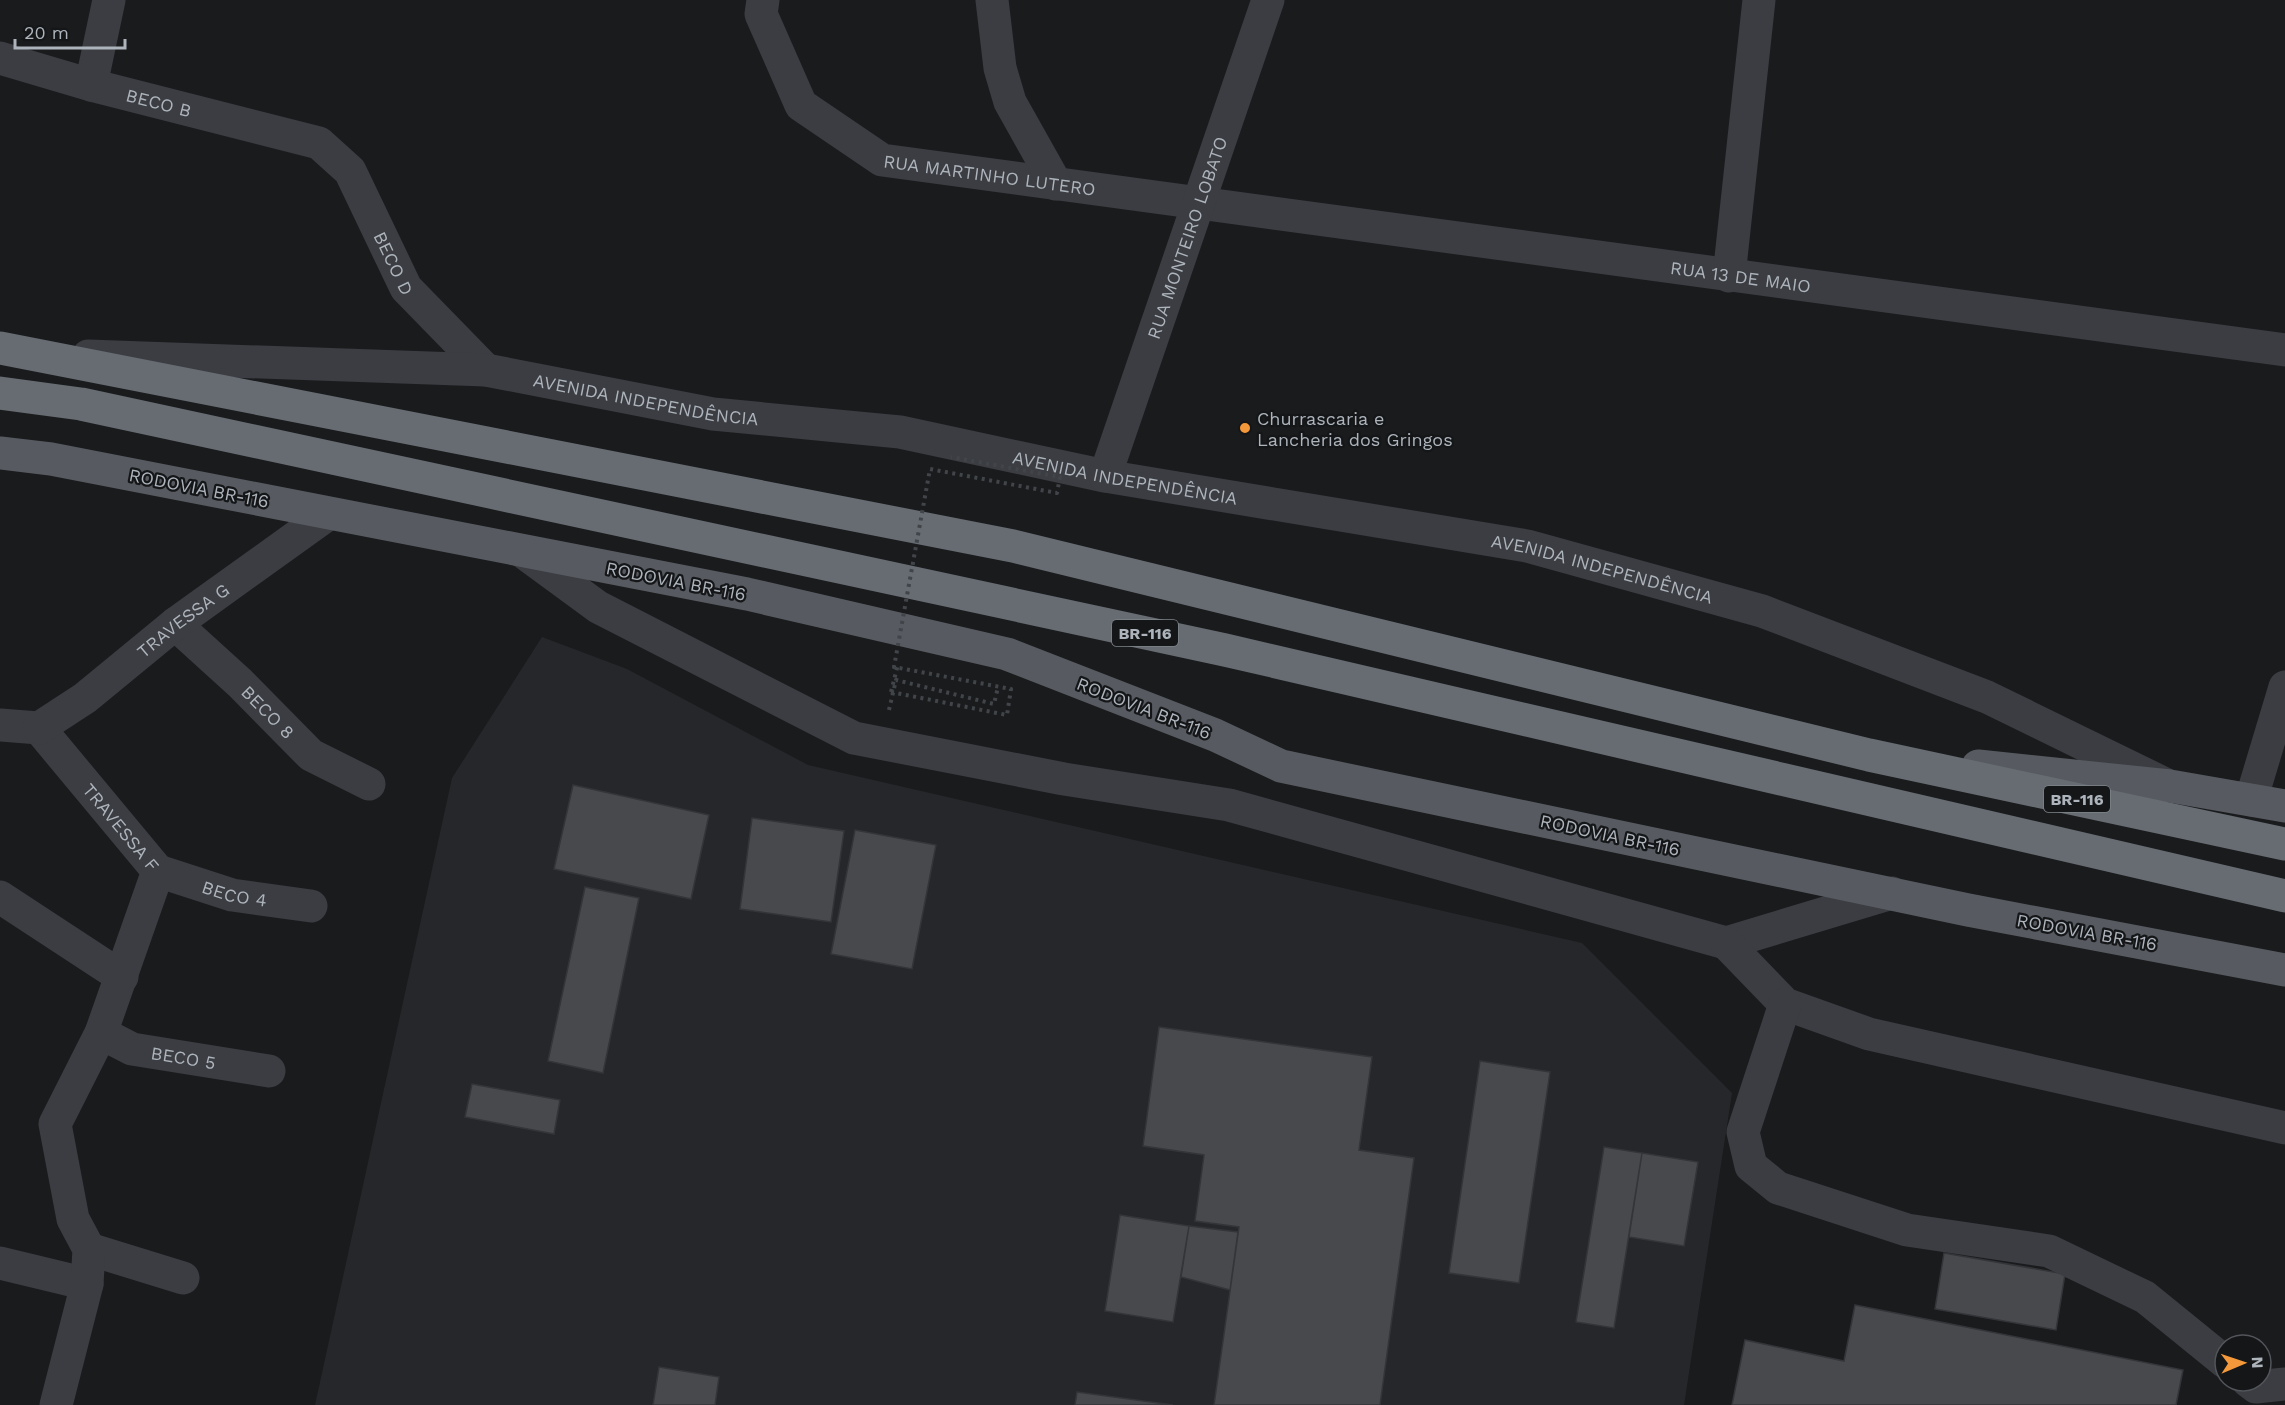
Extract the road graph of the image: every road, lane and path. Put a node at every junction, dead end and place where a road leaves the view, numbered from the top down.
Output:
1 (109, 0) edge
2 (763, 0) edge
3 (992, 0) edge
4 (1268, 0) edge
5 (1759, 0) edge
6 (0, 58) edge
7 (91, 85) junction
8 (319, 143) joint
9 (1056, 184) junction
10 (1198, 205) junction
11 (1729, 276) junction
12 (0, 348) edge
13 (2285, 350) edge
14 (40, 354) junction
15 (486, 370) junction
16 (0, 393) edge
17 (0, 453) edge
18 (951, 457) dead end
19 (1106, 476) junction
20 (328, 514) junction
21 (523, 552) junction
22 (175, 624) junction
23 (899, 659) dead end
24 (944, 669) dead end
25 (2285, 687) edge
26 (0, 725) edge
27 (39, 728) junction
28 (881, 743) junction
29 (1869, 755) junction
30 (369, 784) dead end
31 (2170, 786) junction
32 (2251, 800) junction
33 (2285, 807) edge
34 (2285, 844) edge
35 (158, 871) junction
36 (1892, 893) junction
37 (2285, 896) edge
38 (0, 897) edge
39 (311, 906) dead end
40 (1726, 943) junction
41 (2285, 970) edge
42 (122, 977) junction
43 (1785, 1004) junction
44 (101, 1033) junction
45 (270, 1071) dead end
46 (2285, 1128) edge
47 (89, 1249) junction
48 (0, 1263) edge
49 (183, 1278) dead end
50 (87, 1284) junction
51 (2213, 1352) edge
52 (56, 1405) edge

1 - 7 street
2 - 9 street, RUA MARTINHO LUTERO
3 - 9 street
4 - 10 street, RUA MONTEIRO LOBATO
5 - 11 street
6 - 7 street, BECO B
7 - 8 street, BECO B
8 - 15 street, BECO D
9 - 10 street, RUA MARTINHO LUTERO
10 - 11 street, RUA 13 DE MAIO
10 - 19 street, RUA MONTEIRO LOBATO
11 - 13 street, RUA 13 DE MAIO
12 - 14 highway, BR-116
14 - 15 street, AVENIDA INDEPENDÊNCIA
14 - 29 highway, BR-116
15 - 19 street, AVENIDA INDEPENDÊNCIA
16 - 37 highway, BR-116
17 - 20 main road, RODOVIA BR-116
18 - 23 path, bridge
19 - 31 street, AVENIDA INDEPENDÊNCIA
20 - 21 main road, RODOVIA BR-116
20 - 22 street, TRAVESSA G
21 - 28 street
21 - 36 main road, RODOVIA BR-116
22 - 27 street, TRAVESSA G
22 - 30 street, BECO 8
24 - 28 path
25 - 32 street
26 - 27 street
27 - 35 street, TRAVESSA F
28 - 40 street
29 - 31 main road, AVENIDA INDEPENDÊNCIA
29 - 34 highway, BR-116
31 - 32 main road, AVENIDA INDEPENDÊNCIA
32 - 33 main road, AVENIDA INDEPENDÊNCIA
35 - 39 street, BECO 4
35 - 42 street, TRAVESSA F
36 - 40 street
36 - 41 main road, RODOVIA BR-116
38 - 42 street
40 - 43 street
42 - 44 street, TRAVESSA F
43 - 46 street
43 - 51 street
44 - 45 street, BECO 5
44 - 47 street, TRAVESSA F
47 - 49 street
47 - 50 street
48 - 50 street
50 - 52 street

